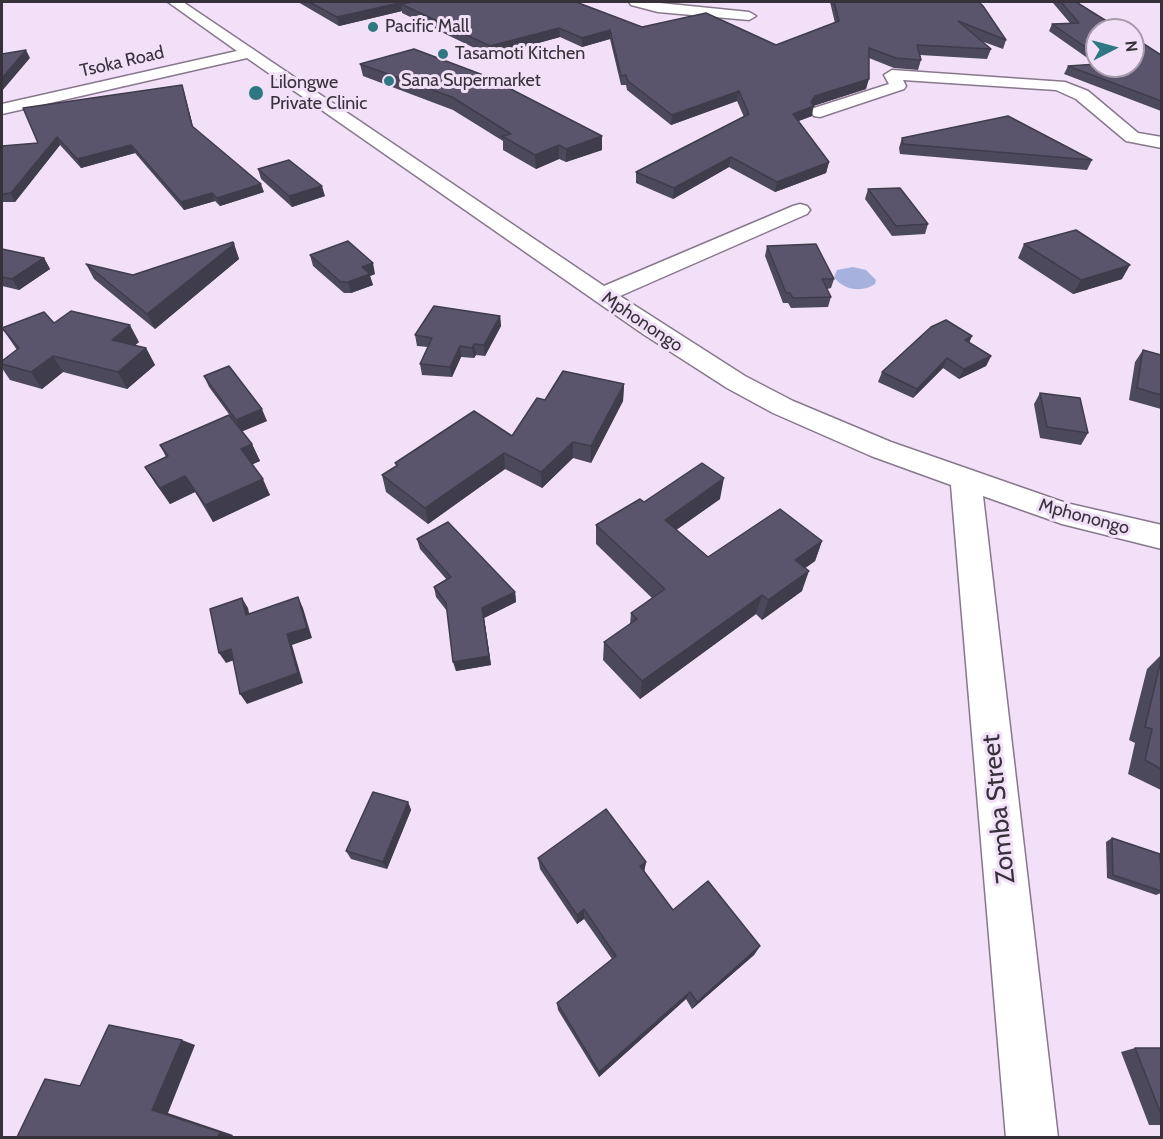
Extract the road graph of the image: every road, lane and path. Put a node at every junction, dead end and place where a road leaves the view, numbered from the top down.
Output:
1 (636, 2) edge
2 (190, 5) edge
3 (749, 16) dead end
4 (251, 53) junction
5 (2, 109) edge
6 (820, 112) edge
7 (1161, 143) edge
8 (800, 210) dead end
9 (602, 295) junction
10 (966, 480) junction
11 (1161, 537) edge
12 (1032, 1137) edge

1 - 3 street
2 - 4 street, Mphonongo
4 - 5 street, Tsoka Road
4 - 9 street, Mphonongo
6 - 7 street
8 - 9 street
9 - 10 street, Mphonongo
10 - 11 street, Mphonongo
10 - 12 street, Zomba Street

